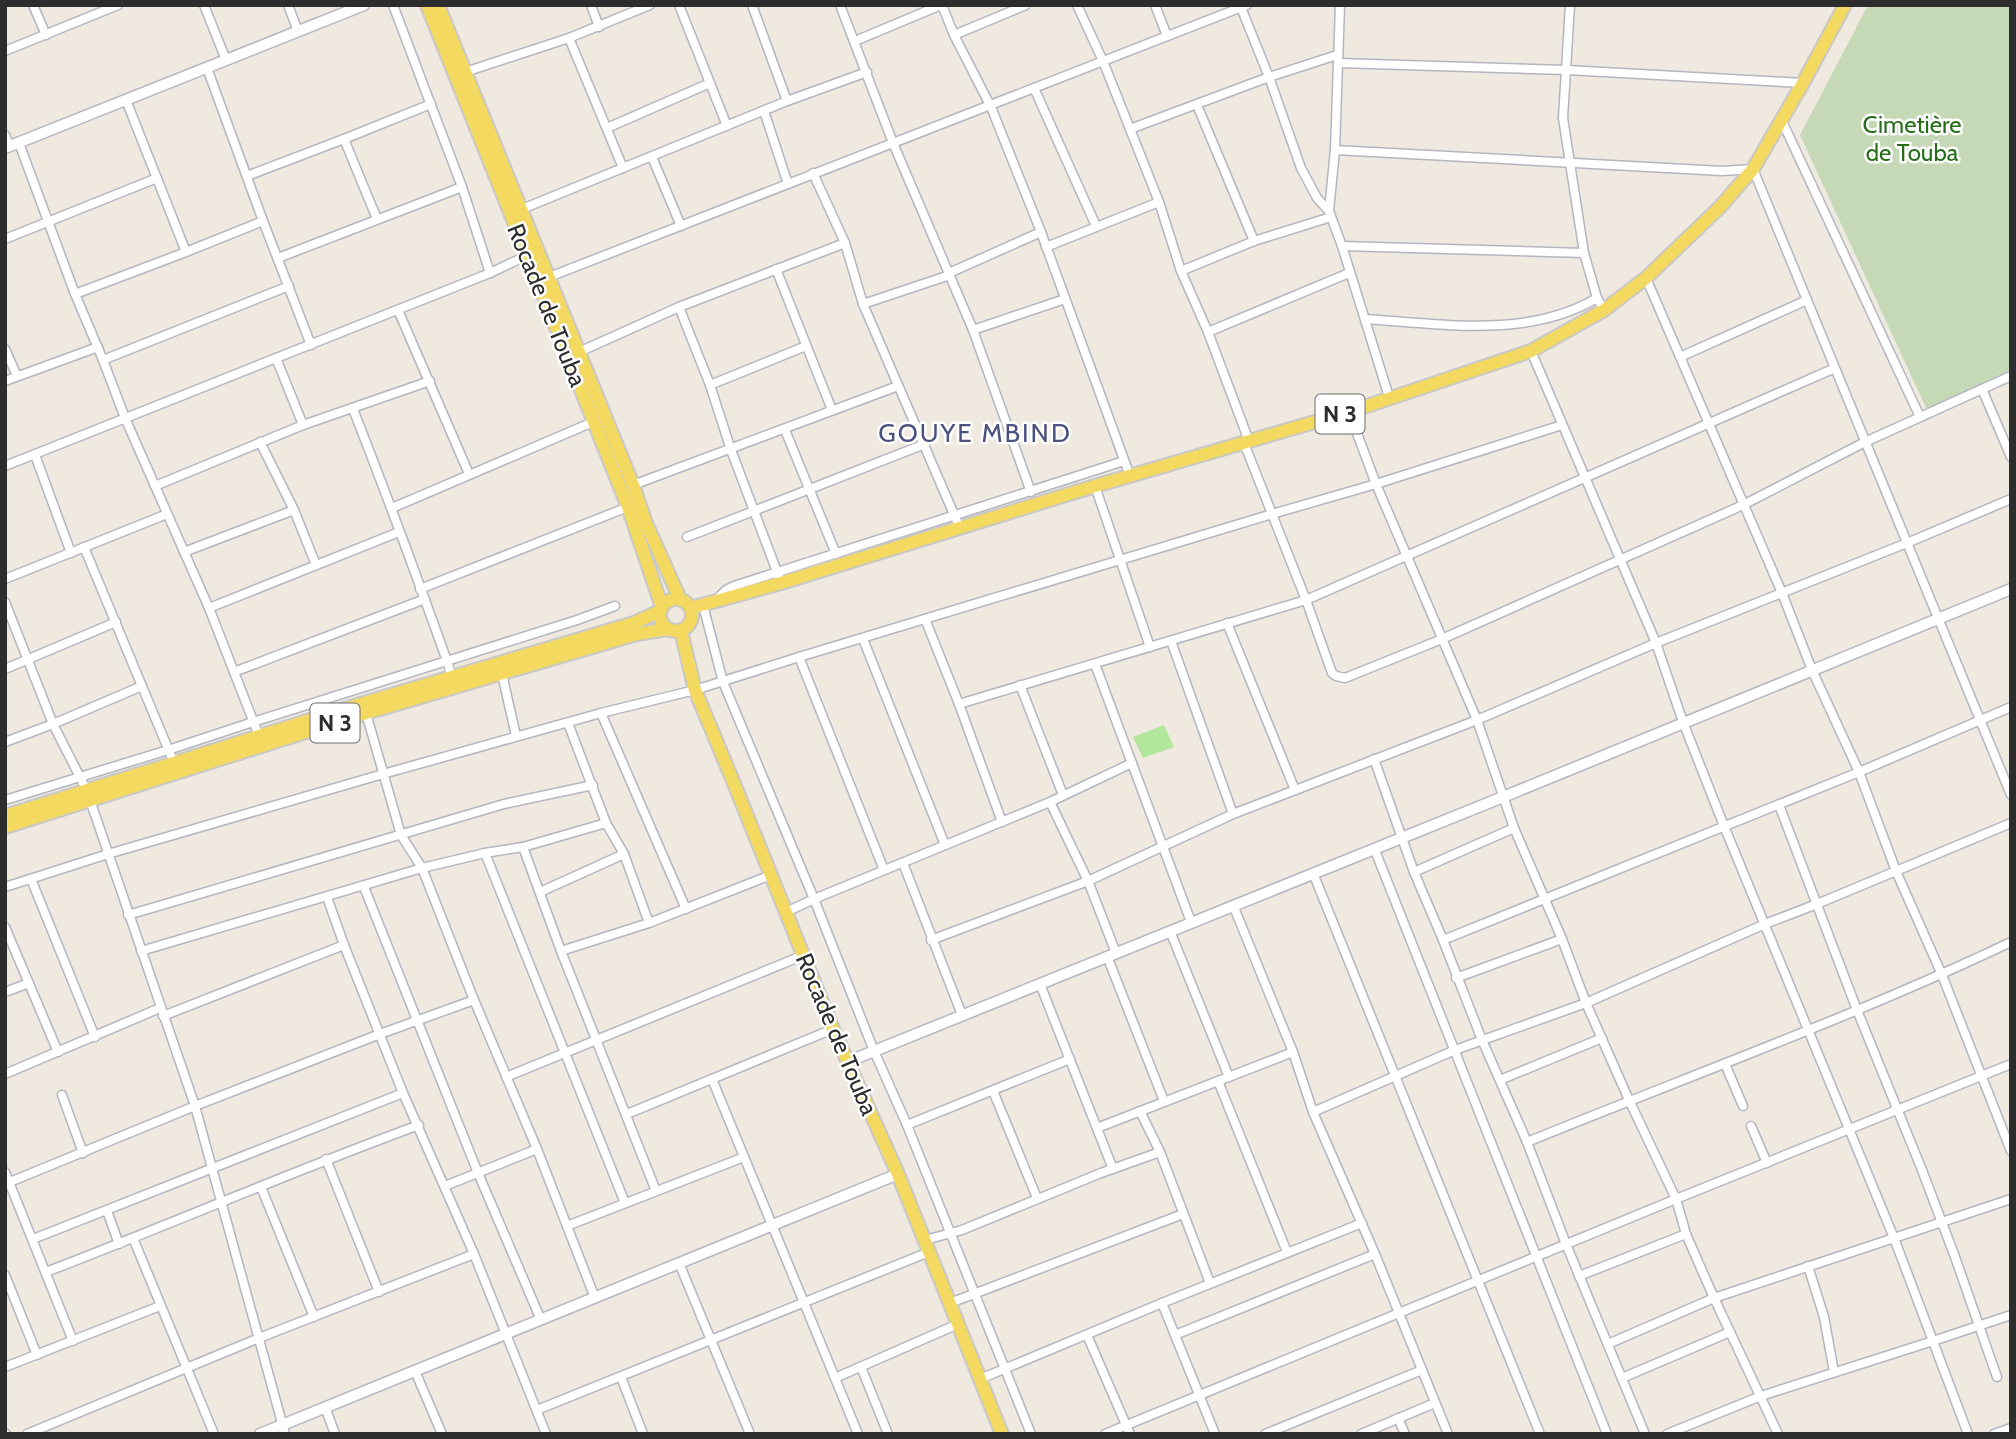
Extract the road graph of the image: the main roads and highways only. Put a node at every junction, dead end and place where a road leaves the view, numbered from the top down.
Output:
1 (427, 5) edge
2 (438, 5) edge
3 (1845, 5) edge
4 (460, 74) junction
5 (544, 279) junction
6 (680, 599) junction
7 (697, 606) junction
8 (661, 609) junction
9 (675, 630) junction
10 (89, 796) junction
11 (5, 816) edge
12 (5, 827) edge
13 (1002, 1434) edge

1 - 4 main road, Rocade de Touba
2 - 4 main road, Rocade de Touba
3 - 7 main road, N 3
4 - 5 main road, Rocade de Touba
4 - 5 main road, Rocade de Touba
5 - 6 main road, Rocade de Touba
5 - 8 main road, Rocade de Touba
6 - 7 main road
6 - 8 main road
7 - 9 main road
8 - 9 main road
8 - 10 main road, N 3
9 - 10 main road, N 3
9 - 13 main road, Rocade de Touba
10 - 11 main road, N 3
10 - 12 main road, N 3

